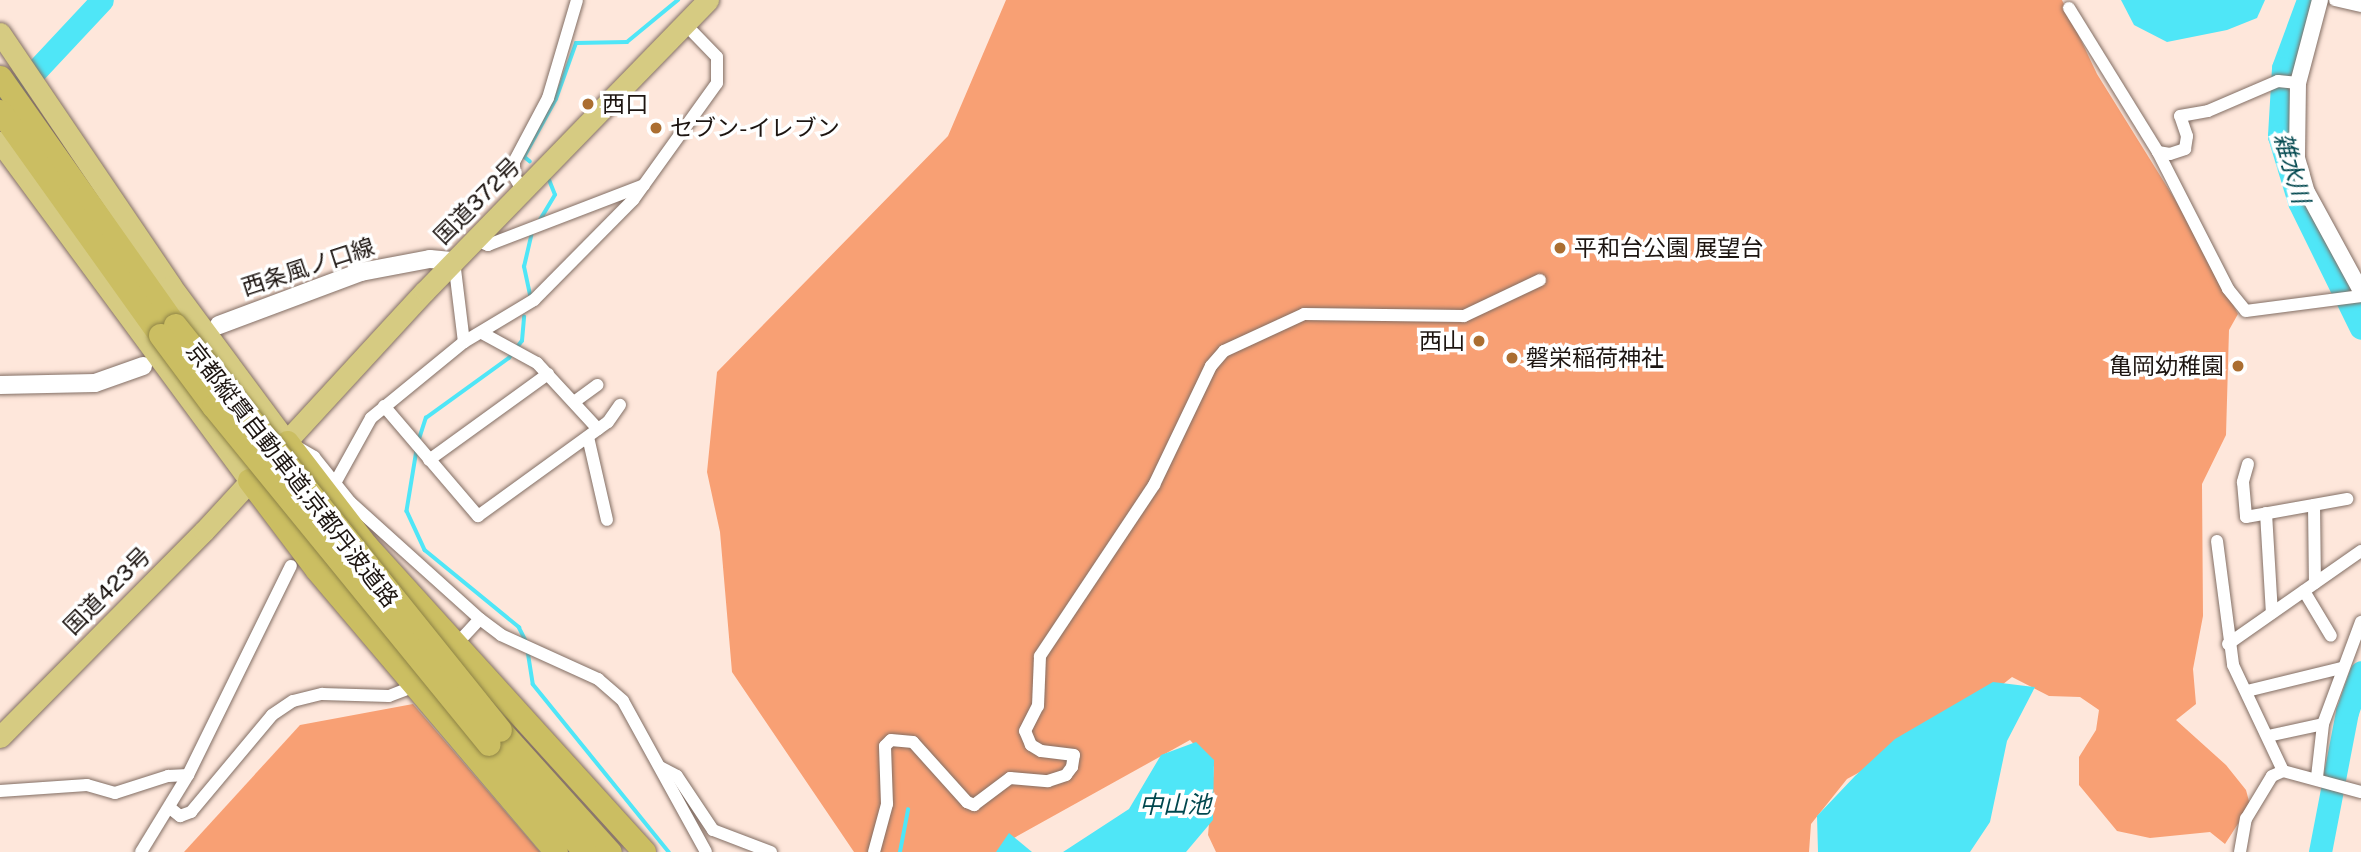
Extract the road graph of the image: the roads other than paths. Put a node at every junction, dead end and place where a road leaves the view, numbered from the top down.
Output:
1 (577, 0) edge
2 (708, 0) edge
3 (2320, 0) edge
4 (2335, 0) edge
5 (2361, 6) edge
6 (2069, 8) dead end
7 (685, 24) junction
8 (0, 33) edge
9 (0, 77) edge
10 (2298, 83) junction
11 (0, 111) edge
12 (3, 146) edge
13 (2158, 152) junction
14 (644, 185) junction
15 (524, 193) junction
16 (475, 240) junction
17 (108, 249) junction
18 (454, 261) junction
19 (1540, 281) dead end
20 (2361, 291) edge
21 (2361, 296) edge
22 (219, 325) dead end
23 (482, 333) junction
24 (167, 338) junction
25 (195, 338) dead end
26 (464, 342) junction
27 (143, 366) dead end
28 (548, 374) junction
29 (0, 385) edge
30 (597, 385) dead end
31 (575, 402) junction
32 (620, 405) dead end
33 (384, 406) junction
34 (593, 433) junction
35 (286, 442) junction
36 (421, 451) junction
37 (2248, 464) dead end
38 (249, 480) junction
39 (335, 483) junction
40 (2347, 499) dead end
41 (2314, 505) junction
42 (2266, 513) junction
43 (607, 520) dead end
44 (2217, 541) dead end
45 (2361, 551) edge
46 (291, 566) dead end
47 (2310, 587) junction
48 (2272, 613) junction
49 (480, 619) junction
50 (2361, 622) edge
51 (464, 636) dead end
52 (2331, 636) dead end
53 (2228, 644) junction
54 (2341, 668) junction
55 (405, 690) dead end
56 (2247, 691) junction
57 (2323, 724) junction
58 (2268, 736) junction
59 (0, 737) edge
60 (495, 737) junction
61 (660, 767) junction
62 (2283, 771) junction
63 (188, 775) junction
64 (2317, 777) junction
65 (0, 791) edge
66 (2361, 792) edge
67 (170, 808) junction
68 (141, 852) edge
69 (556, 852) edge
70 (585, 852) edge
71 (610, 852) edge
72 (645, 852) edge
73 (706, 852) edge
74 (771, 852) edge
75 (874, 852) edge
76 (2240, 852) edge

1 - 15 street
2 - 7 highway, 国道372号
3 - 10 street
4 - 5 street
6 - 13 street
7 - 14 street
7 - 15 highway, 国道372号
8 - 35 highway
9 - 17 highway, 京都縦貫自動車道;京都丹波道路
10 - 13 street
10 - 20 street
11 - 17 highway, 京都縦貫自動車道;京都丹波道路
12 - 38 highway
13 - 21 street
14 - 16 street
14 - 23 street
15 - 16 highway, 国道372号
16 - 18 highway, 国道372号
17 - 24 highway, 京都縦貫自動車道;京都丹波道路
18 - 22 main road, 西条風ノ口線
18 - 26 street
18 - 35 highway, 国道372号
19 - 75 street
23 - 26 street
23 - 28 street
24 - 25 main road
24 - 60 highway, 京都縦貫自動車道;京都丹波道路, bridge
26 - 33 street
27 - 29 main road
28 - 31 street
28 - 36 street
30 - 31 street
31 - 34 street
32 - 34 street
33 - 36 street
33 - 39 street
34 - 36 street
34 - 43 street
35 - 38 highway, 国道372号
35 - 39 street
35 - 72 highway
37 - 42 street
38 - 59 highway, 国道423号
38 - 69 highway
39 - 49 street
40 - 41 street
41 - 42 street
41 - 47 street
42 - 48 street
44 - 53 street
45 - 47 street
46 - 63 street
47 - 48 street
47 - 52 street
48 - 53 street
49 - 51 street
49 - 61 street
50 - 54 street
53 - 56 street
54 - 56 street
54 - 57 street
55 - 67 street
56 - 58 street
57 - 58 street
57 - 64 street
58 - 62 street
60 - 70 highway, 京都縦貫自動車道;京都丹波道路
60 - 71 highway, 京都縦貫自動車道;京都丹波道路
61 - 73 street
61 - 74 street
62 - 64 street
62 - 76 street
63 - 65 street
63 - 67 street
64 - 66 street
67 - 68 street

